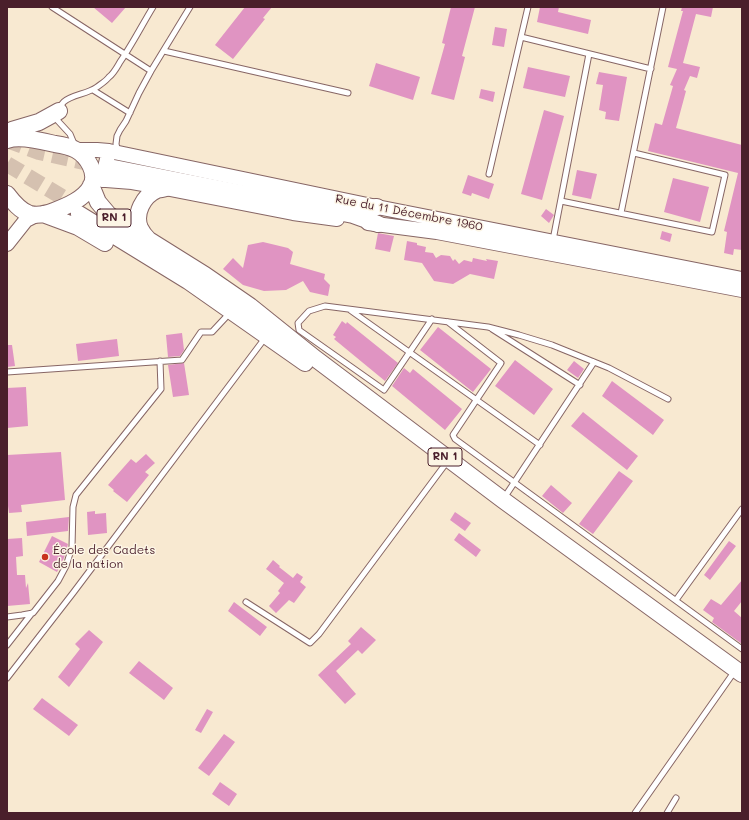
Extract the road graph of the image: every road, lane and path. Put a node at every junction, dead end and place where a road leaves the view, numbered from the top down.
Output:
1 (52, 7) edge
2 (153, 7) edge
3 (190, 7) edge
4 (528, 7) edge
5 (663, 7) edge
6 (521, 37) junction
7 (164, 51) junction
8 (589, 54) junction
9 (125, 55) junction
10 (651, 69) junction
11 (151, 71) junction
12 (93, 90) junction
13 (348, 93) dead end
14 (59, 111) junction
15 (130, 114) junction
16 (9, 132) edge
17 (76, 150) junction
18 (634, 153) junction
19 (114, 159) junction
20 (490, 174) dead end
21 (95, 181) junction
22 (166, 188) junction
23 (7, 194) edge
24 (7, 198) edge
25 (561, 201) junction
26 (377, 207) joint
27 (7, 208) edge
28 (81, 212) tunnel mouth
29 (621, 213) junction
30 (40, 215) junction
31 (378, 224) junction
32 (148, 240) junction
33 (553, 241) junction
34 (7, 244) edge
35 (742, 279) edge
36 (742, 290) edge
37 (349, 309) junction
38 (226, 317) junction
39 (432, 319) junction
40 (447, 321) junction
41 (488, 327) junction
42 (262, 342) junction
43 (410, 352) junction
44 (160, 361) junction
45 (594, 362) junction
46 (316, 366) junction
47 (7, 372) edge
48 (580, 385) junction
49 (668, 399) dead end
50 (476, 400) junction
51 (540, 445) junction
52 (444, 466) junction
53 (515, 482) junction
54 (503, 500) junction
55 (742, 509) edge
56 (676, 600) junction
57 (246, 602) dead end
58 (33, 612) junction
59 (7, 617) edge
60 (7, 645) edge
61 (742, 649) edge
62 (739, 677) edge
63 (7, 678) edge
64 (676, 798) dead end
65 (635, 813) edge
66 (667, 813) edge

1 - 9 lane
2 - 9 lane
3 - 7 lane
4 - 6 lane
5 - 10 lane
6 - 8 lane
6 - 20 lane
7 - 11 lane
7 - 13 lane
8 - 10 lane
8 - 25 lane
9 - 11 lane
9 - 12 lane
10 - 18 lane
11 - 15 lane
12 - 14 lane
12 - 15 lane
14 - 16 main road
14 - 17 lane
15 - 19 lane
16 - 17 main road
17 - 19 main road
17 - 21 main road
18 - 29 lane
18 - 29 lane
19 - 21 main road
19 - 26 main road
19 - 31 main road
21 - 22 main road, Rue du 11 Décembre 1960
21 - 30 main road
21 - 32 main road, RN 1
22 - 31 main road, Rue du 11 Décembre 1960
22 - 32 main road
23 - 30 main road
24 - 27 main road
25 - 29 lane
25 - 33 lane
26 - 33 main road, Rue du 11 Décembre 1960
28 - 46 main road
30 - 34 main road
30 - 38 main road, RN 1
31 - 36 main road, Rue du 11 Décembre 1960
32 - 46 main road, RN 1
33 - 35 main road, Rue du 11 Décembre 1960
37 - 39 lane
37 - 43 lane
37 - 43 lane
38 - 42 main road, RN 1
38 - 44 lane
39 - 40 lane
39 - 43 lane
40 - 41 lane
40 - 50 lane
41 - 45 lane
41 - 48 lane
42 - 46 main road, RN 1
42 - 63 lane
43 - 50 lane
44 - 47 lane
44 - 58 lane
45 - 48 lane
45 - 49 lane
46 - 52 main road, RN 1
46 - 54 main road, RN 1
48 - 51 lane
50 - 51 lane
50 - 53 lane
51 - 53 lane
52 - 57 lane
52 - 62 main road, RN 1
53 - 54 lane
53 - 56 lane
54 - 62 main road, RN 1
55 - 56 lane
56 - 61 lane
58 - 59 lane
58 - 60 lane
62 - 65 lane
64 - 66 lane

